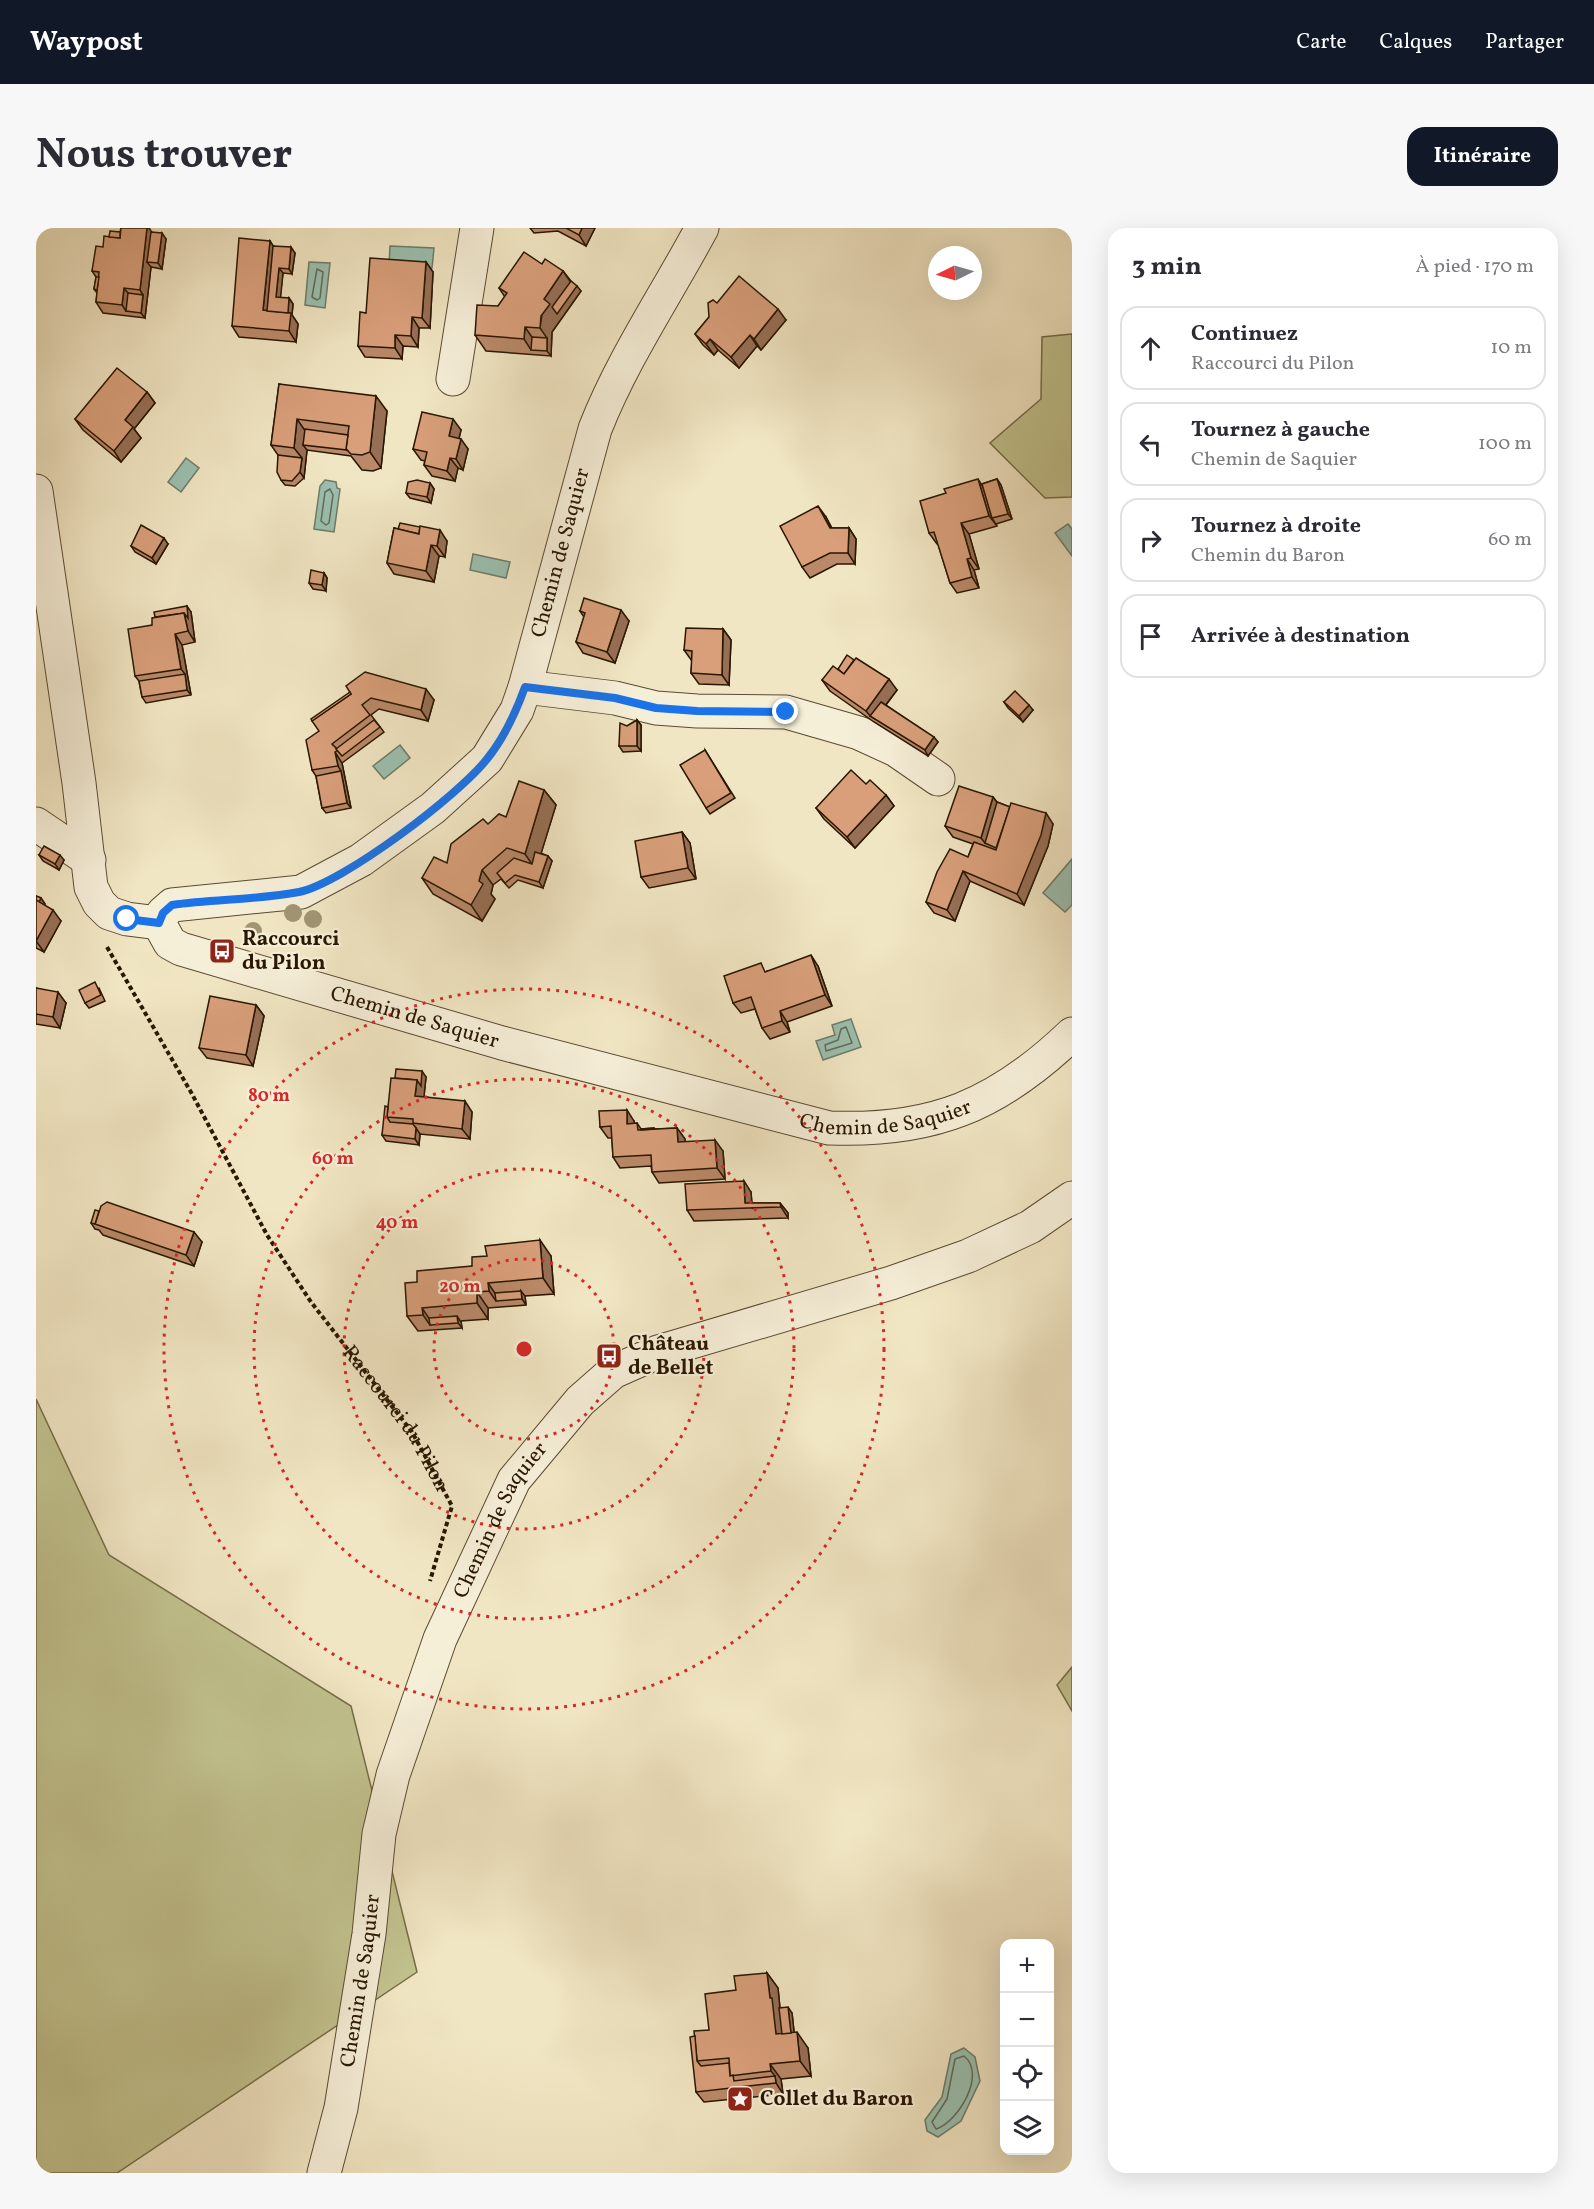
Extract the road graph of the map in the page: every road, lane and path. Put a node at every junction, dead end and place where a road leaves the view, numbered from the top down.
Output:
1 (477, 228) edge
2 (702, 228) edge
3 (453, 379) dead end
4 (36, 490) edge
5 (525, 687) junction
6 (938, 779) dead end
7 (36, 824) edge
8 (89, 860) junction
9 (159, 923) junction
10 (106, 945) dead end
11 (1072, 1034) edge
12 (1072, 1198) edge
13 (429, 1584) dead end
14 (324, 2173) edge

1 - 3 street
2 - 5 street, Chemin de Saquier
4 - 8 street
5 - 6 street
5 - 9 street, Chemin de Saquier
7 - 8 street
8 - 9 street
9 - 11 street, Chemin de Saquier
10 - 13 path, Raccourci du Pilon
12 - 14 street, Chemin de Saquier

